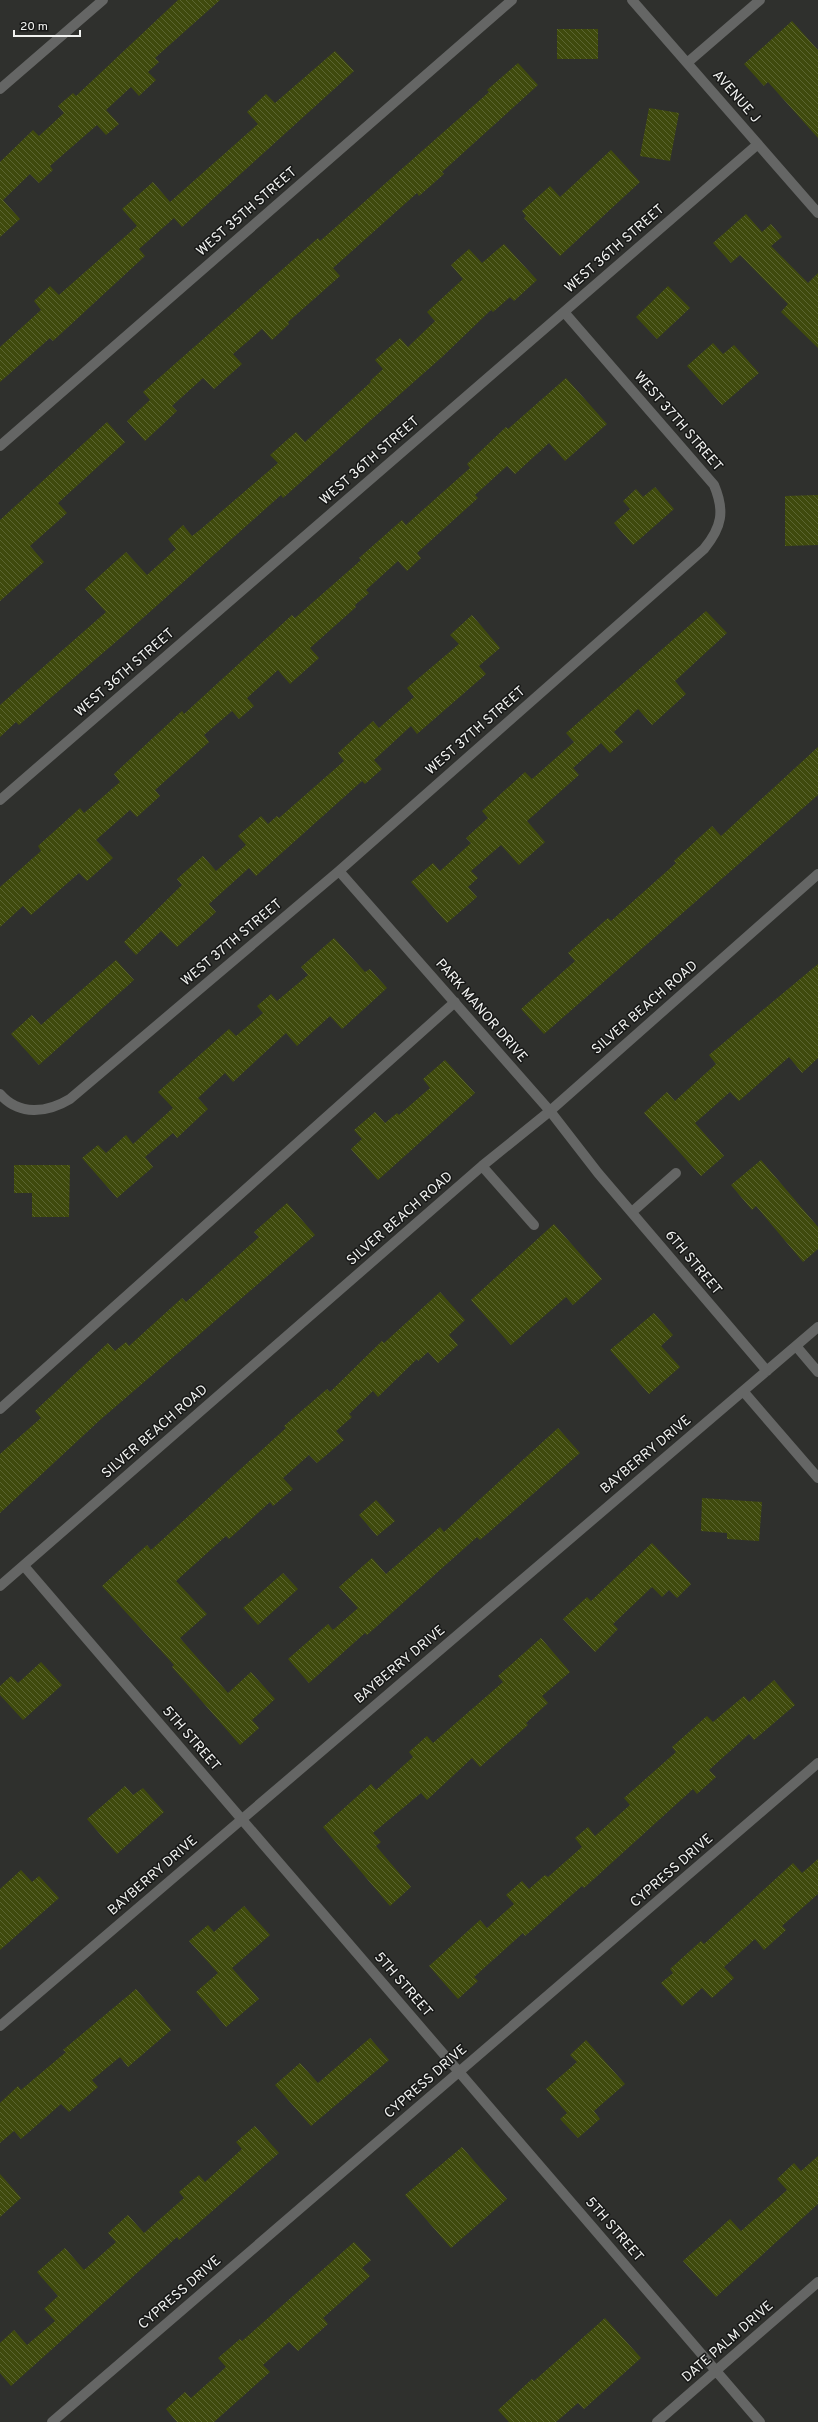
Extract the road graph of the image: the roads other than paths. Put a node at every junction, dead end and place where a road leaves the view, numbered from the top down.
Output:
1 (103, 0) edge
2 (512, 0) edge
3 (632, 0) edge
4 (760, 0) edge
5 (687, 63) junction
6 (0, 89) edge
7 (758, 144) junction
8 (818, 213) edge
9 (564, 312) junction
10 (0, 446) edge
11 (0, 800) edge
12 (339, 871) junction
13 (818, 874) edge
14 (455, 1002) junction
15 (0, 1094) edge
16 (550, 1111) junction
17 (482, 1166) junction
18 (598, 1173) joint
19 (676, 1173) dead end
20 (632, 1212) junction
21 (534, 1225) dead end
22 (818, 1326) edge
23 (796, 1346) junction
24 (767, 1371) junction
25 (818, 1372) edge
26 (743, 1391) junction
27 (0, 1409) edge
28 (818, 1478) edge
29 (24, 1566) junction
30 (2, 1581) edge
31 (818, 1763) edge
32 (241, 1818) junction
33 (0, 2026) edge
34 (459, 2072) junction
35 (818, 2282) edge
36 (716, 2371) junction
37 (52, 2422) edge
38 (657, 2422) edge
39 (760, 2422) edge

1 - 6 street
2 - 10 street, WEST 35TH STREET
3 - 5 street, AVENUE J
4 - 5 street
5 - 7 street, AVENUE J
7 - 8 street, AVENUE J
7 - 9 street, WEST 36TH STREET
9 - 11 street, WEST 36TH STREET
9 - 12 street, WEST 37TH STREET
12 - 14 street, PARK MANOR DRIVE
12 - 15 street, WEST 37TH STREET
13 - 16 street, SILVER BEACH ROAD
14 - 16 street, PARK MANOR DRIVE
14 - 27 street
16 - 17 street, SILVER BEACH ROAD
16 - 18 street, PARK MANOR DRIVE
17 - 21 street
17 - 29 street, SILVER BEACH ROAD
18 - 20 street, 6TH STREET
19 - 20 street
20 - 24 street, 6TH STREET
22 - 23 street, BAYBERRY DRIVE
23 - 24 street, BAYBERRY DRIVE
23 - 25 street
24 - 26 street, BAYBERRY DRIVE
26 - 28 street
26 - 32 street, BAYBERRY DRIVE
29 - 30 street, SILVER BEACH ROAD
29 - 32 street, 5TH STREET
31 - 34 street, CYPRESS DRIVE
32 - 33 street, BAYBERRY DRIVE
32 - 34 street, 5TH STREET
34 - 36 street, 5TH STREET
34 - 37 street, CYPRESS DRIVE
35 - 36 street, DATE PALM DRIVE
36 - 38 street, DATE PALM DRIVE
36 - 39 street, 5TH STREET

